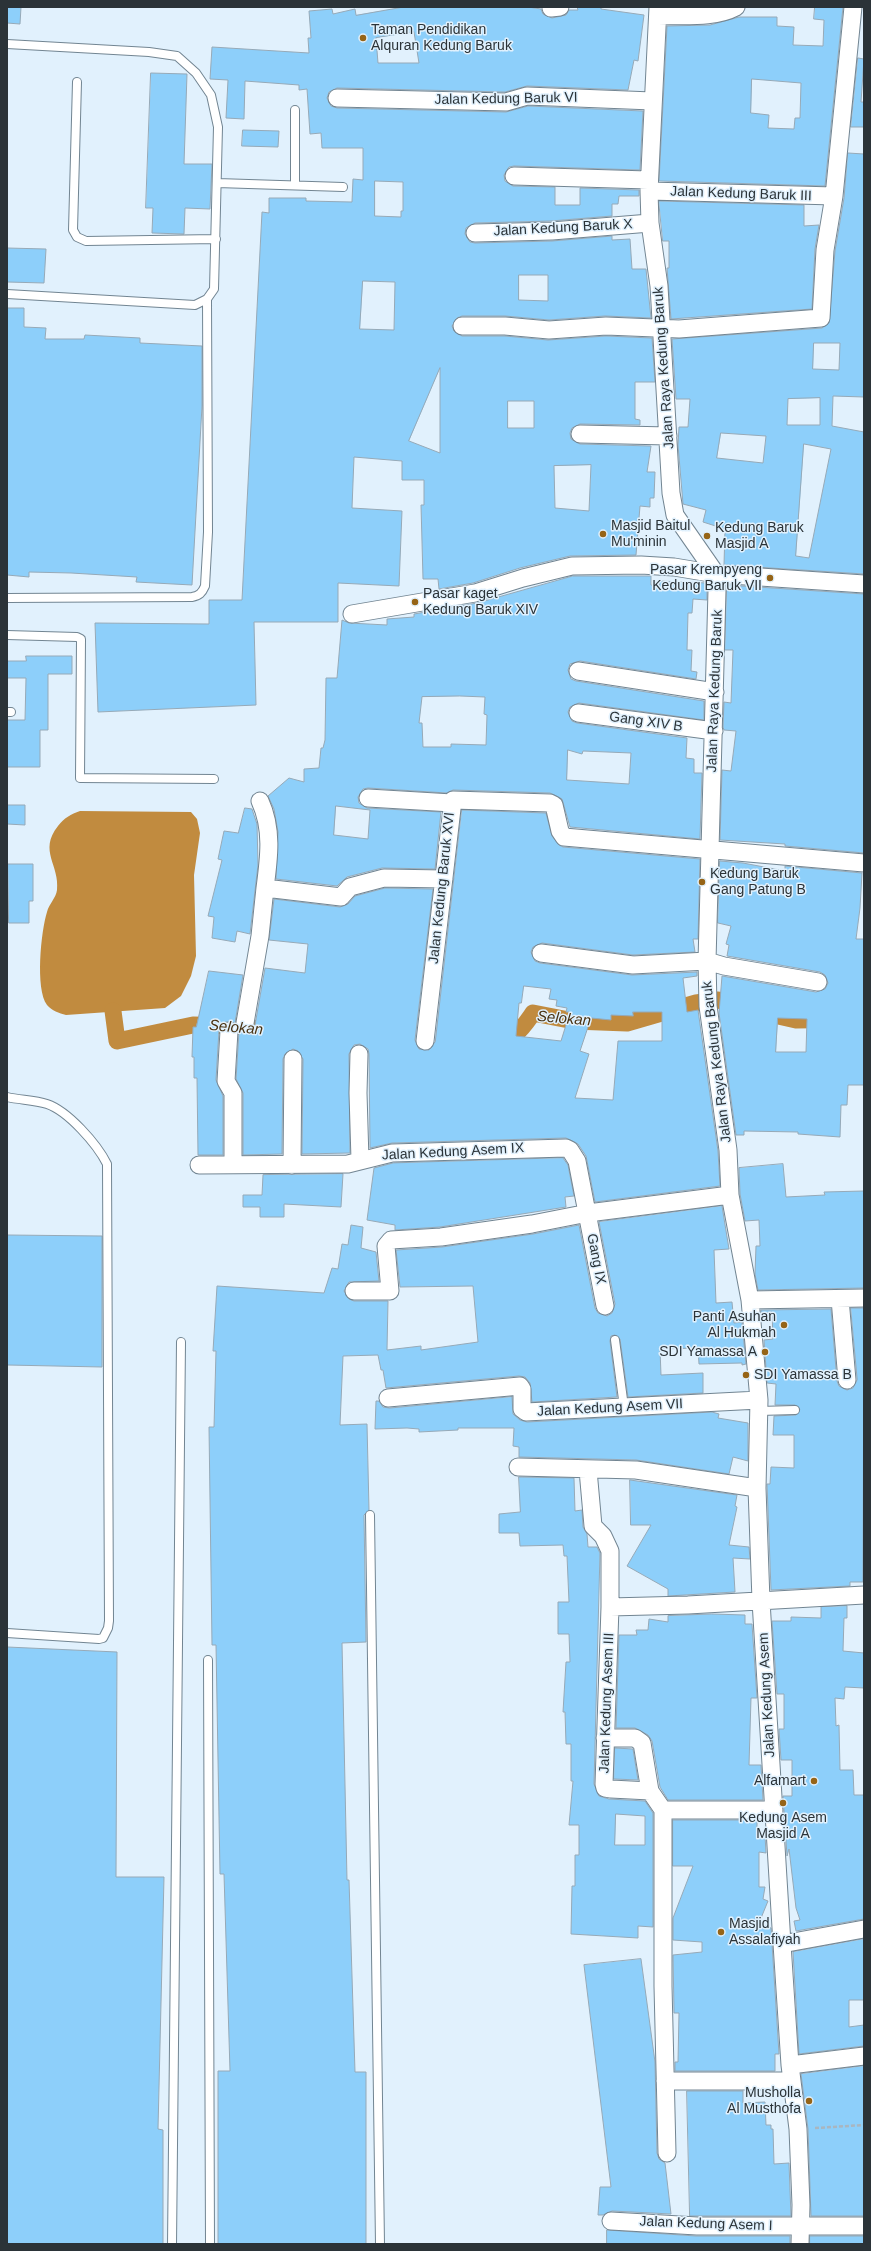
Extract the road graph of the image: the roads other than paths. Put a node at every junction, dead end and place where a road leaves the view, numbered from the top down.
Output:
1 (736, 7) edge
2 (853, 7) edge
3 (658, 12) edge
4 (7, 44) edge
5 (77, 82) dead end
6 (336, 98) dead end
7 (652, 101) junction
8 (295, 110) dead end
9 (514, 176) dead end
10 (217, 183) junction
11 (296, 184) junction
12 (649, 185) junction
13 (343, 187) dead end
14 (834, 196) junction
15 (650, 223) junction
16 (475, 233) dead end
17 (216, 239) junction
18 (7, 294) edge
19 (206, 299) junction
20 (462, 326) dead end
21 (661, 327) junction
22 (580, 434) dead end
23 (668, 436) junction
24 (716, 574) junction
25 (864, 584) edge
26 (7, 598) edge
27 (352, 614) dead end
28 (7, 635) edge
29 (578, 671) dead end
30 (715, 692) junction
31 (578, 713) dead end
32 (714, 731) junction
33 (214, 779) dead end
34 (368, 798) dead end
35 (260, 801) dead end
36 (452, 803) junction
37 (710, 850) junction
38 (864, 863) edge
39 (444, 879) junction
40 (265, 888) junction
41 (541, 954) dead end
42 (707, 961) junction
43 (818, 982) dead end
44 (245, 1023) dead end
45 (229, 1031) dead end
46 (425, 1041) dead end
47 (359, 1054) dead end
48 (293, 1059) dead end
49 (7, 1097) edge
50 (360, 1160) junction
51 (199, 1165) dead end
52 (233, 1165) junction
53 (292, 1165) junction
54 (730, 1195) junction
55 (588, 1212) junction
56 (354, 1291) dead end
57 (864, 1298) edge
58 (840, 1299) junction
59 (750, 1300) junction
60 (605, 1306) dead end
61 (615, 1340) dead end
62 (181, 1342) dead end
63 (847, 1380) dead end
64 (388, 1398) dead end
65 (759, 1405) junction
66 (624, 1407) junction
67 (795, 1410) dead end
68 (518, 1467) dead end
69 (588, 1470) junction
70 (757, 1488) junction
71 (370, 1515) dead end
72 (864, 1595) edge
73 (761, 1601) junction
74 (610, 1608) junction
75 (7, 1633) edge
76 (208, 1660) dead end
77 (605, 1738) junction
78 (650, 1791) junction
79 (663, 1810) junction
80 (774, 1810) junction
81 (864, 1929) edge
82 (782, 1944) junction
83 (864, 2056) edge
84 (791, 2073) junction
85 (665, 2081) junction
86 (668, 2153) dead end
87 (611, 2221) dead end
88 (864, 2226) edge
89 (801, 2227) junction
90 (172, 2244) edge
91 (210, 2244) edge
92 (380, 2244) edge
93 (800, 2244) edge

1 - 3 street
2 - 14 street
3 - 7 street, Jalan Raya Kedung Baruk
4 - 10 lane
5 - 17 lane
6 - 7 street, Jalan Kedung Baruk VI
7 - 12 street, Jalan Raya Kedung Baruk
8 - 11 lane
9 - 12 street, Jalan Kedung Baruk III
10 - 11 lane
10 - 17 lane
11 - 13 lane
12 - 14 street, Jalan Kedung Baruk III
12 - 15 street, Jalan Raya Kedung Baruk
14 - 21 street
15 - 16 street, Jalan Kedung Baruk X
15 - 21 street, Jalan Raya Kedung Baruk
17 - 19 lane
18 - 19 lane
19 - 26 lane
20 - 21 street
21 - 23 street, Jalan Raya Kedung Baruk
22 - 23 street
23 - 24 street, Jalan Raya Kedung Baruk
24 - 25 street
24 - 27 street
24 - 30 street, Jalan Raya Kedung Baruk
28 - 33 lane
29 - 30 street
30 - 32 street, Jalan Raya Kedung Baruk
31 - 32 street, Gang XIV B
32 - 37 street, Jalan Raya Kedung Baruk
34 - 36 street
35 - 40 street
36 - 37 street, Jalan Kedung Baruk XVI
36 - 39 street, Jalan Kedung Baruk XVI
37 - 38 street
37 - 42 street, Jalan Raya Kedung Baruk
39 - 40 street
39 - 46 street, Jalan Kedung Baruk XVI
40 - 44 street
41 - 42 street
42 - 43 street
42 - 54 street, Jalan Raya Kedung Baruk
45 - 52 street
47 - 50 street
48 - 53 street
49 - 75 lane
50 - 53 street, Jalan Kedung Asem IX
50 - 55 street, Jalan Kedung Asem IX
51 - 52 street, Jalan Kedung Asem IX
52 - 53 street, Jalan Kedung Asem IX
54 - 55 street
54 - 59 street, Jalan Kedung Asem
55 - 56 street
55 - 60 street, Gang IX
57 - 58 street
58 - 59 street
58 - 63 street
59 - 65 street, Jalan Kedung Asem
61 - 66 lane
62 - 90 lane
64 - 66 street, Jalan Kedung Asem VII
65 - 66 street, Jalan Kedung Asem VII
65 - 67 lane
65 - 70 street, Jalan Kedung Asem
68 - 69 street
69 - 70 street
69 - 74 street, Jalan Kedung Asem III
70 - 73 street, Jalan Kedung Asem
71 - 92 lane
72 - 73 street
73 - 74 street
73 - 80 street, Jalan Kedung Asem
74 - 77 street, Jalan Kedung Asem III
76 - 91 lane
77 - 78 street
77 - 78 street, Jalan Kedung Asem III
78 - 79 street
79 - 80 street
79 - 85 street
80 - 82 street, Jalan Kedung Asem
81 - 82 street
82 - 84 street, Jalan Kedung Asem
83 - 84 street
84 - 85 street
84 - 89 street, Jalan Kedung Asem
85 - 86 street
87 - 89 street, Jalan Kedung Asem I
88 - 89 street, Jalan Kedung Asem I
89 - 93 street, Jalan Kedung Asem

